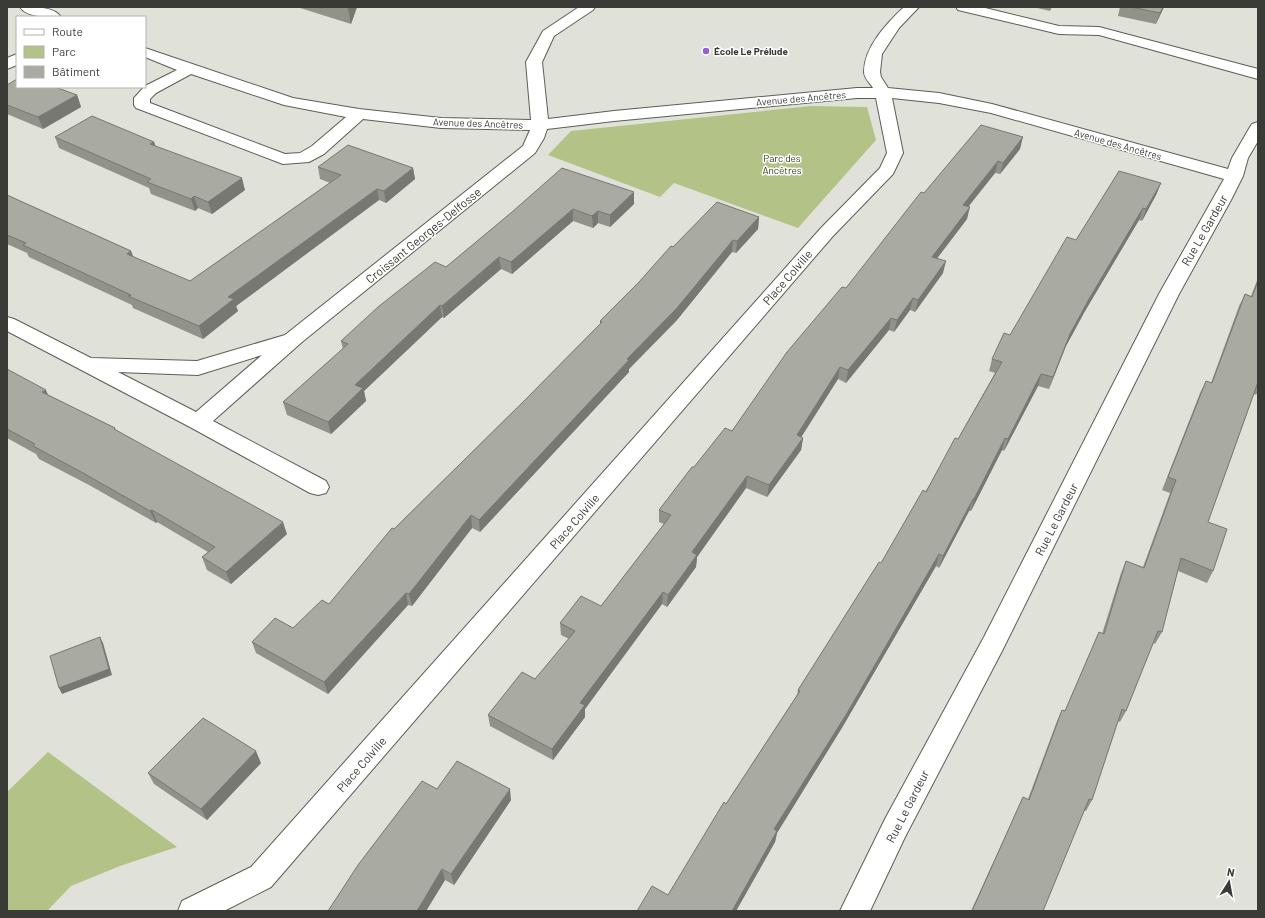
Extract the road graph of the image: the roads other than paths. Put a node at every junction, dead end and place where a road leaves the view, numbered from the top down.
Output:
1 (27, 7) edge
2 (588, 7) edge
3 (912, 7) edge
4 (963, 7) edge
5 (51, 16) edge
6 (146, 52) edge
7 (16, 60) edge
8 (7, 64) edge
9 (190, 69) junction
10 (1258, 74) edge
11 (883, 92) junction
12 (359, 114) junction
13 (540, 125) junction
14 (1258, 127) edge
15 (1234, 176) junction
16 (7, 323) edge
17 (295, 337) junction
18 (87, 364) junction
19 (198, 422) junction
20 (318, 487) dead end
21 (193, 911) edge
22 (855, 911) edge

1 - 5 street
2 - 13 street
3 - 11 street
4 - 10 street
6 - 9 street, Avenue des Ancêtres
7 - 8 street
9 - 12 street, Avenue des Ancêtres
9 - 12 street
11 - 13 street, Avenue des Ancêtres
11 - 15 street, Avenue des Ancêtres
11 - 21 street, Place Colville
12 - 13 street, Avenue des Ancêtres
13 - 17 street, Croissant Georges-Delfosse
14 - 15 street, Rue Le Gardeur
15 - 22 street, Rue Le Gardeur
16 - 18 street, Croissant Georges-Delfosse
17 - 18 street, Croissant Georges-Delfosse
17 - 19 street, Croissant Georges-Delfosse
18 - 19 street, Croissant Georges-Delfosse
19 - 20 street, Croissant Georges-Delfosse

